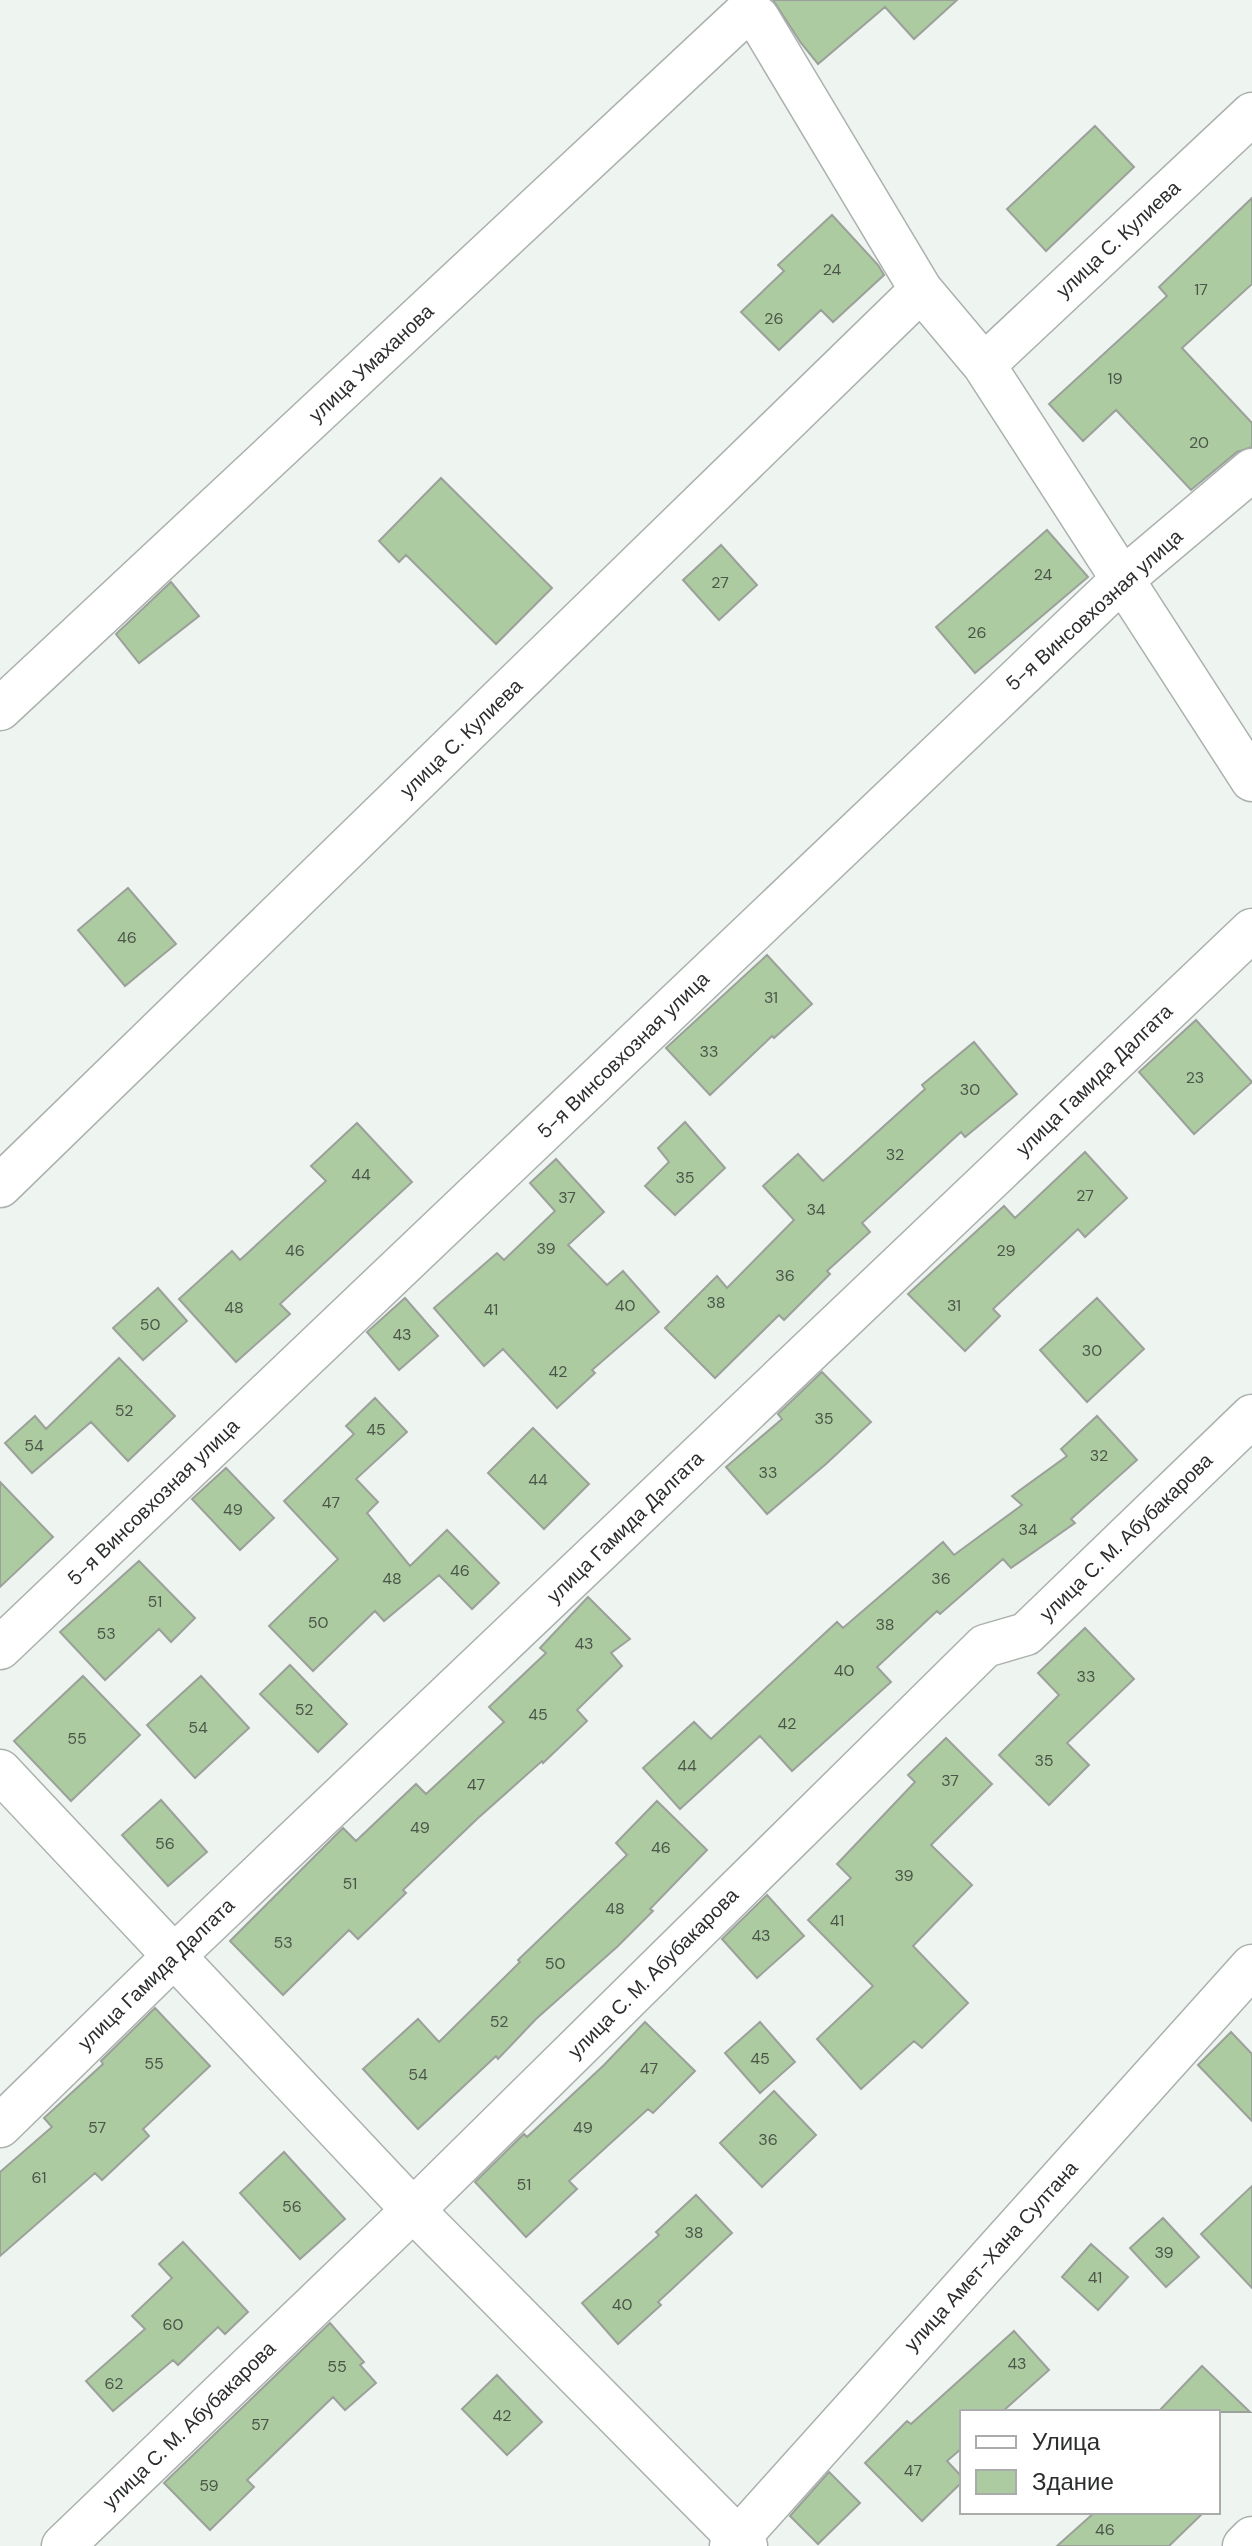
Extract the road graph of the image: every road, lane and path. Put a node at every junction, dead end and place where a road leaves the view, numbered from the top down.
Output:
1 (1252, 114) edge
2 (921, 290) junction
3 (984, 365) junction
4 (1252, 470) edge
5 (1123, 579) junction
6 (0, 709) edge
7 (1252, 780) edge
8 (1252, 930) edge
9 (0, 1186) edge
10 (1252, 1416) edge
11 (0, 1648) edge
12 (0, 1771) edge
13 (174, 1956) junction
14 (1252, 1966) edge
15 (0, 2126) edge
16 (413, 2210) junction
17 (1252, 2538) edge
18 (738, 2543) edge
19 (63, 2546) edge
20 (1244, 2546) edge

1 - 3 street, улица С. Кулиева
2 - 3 street
2 - 6 street, улица Умаханова
2 - 9 street, улица С. Кулиева
3 - 5 street
4 - 5 street, 5-я Винсовхозная улица
5 - 7 street
5 - 11 street, 5-я Винсовхозная улица
8 - 13 street, улица Гамида Далгата
10 - 16 street, улица С. М. Абубакарова
12 - 13 street
13 - 15 street, улица Гамида Далгата
13 - 16 street
14 - 18 street, улица Амет-Хана Султана
16 - 18 street
16 - 19 street, улица С. М. Абубакарова
17 - 20 street

